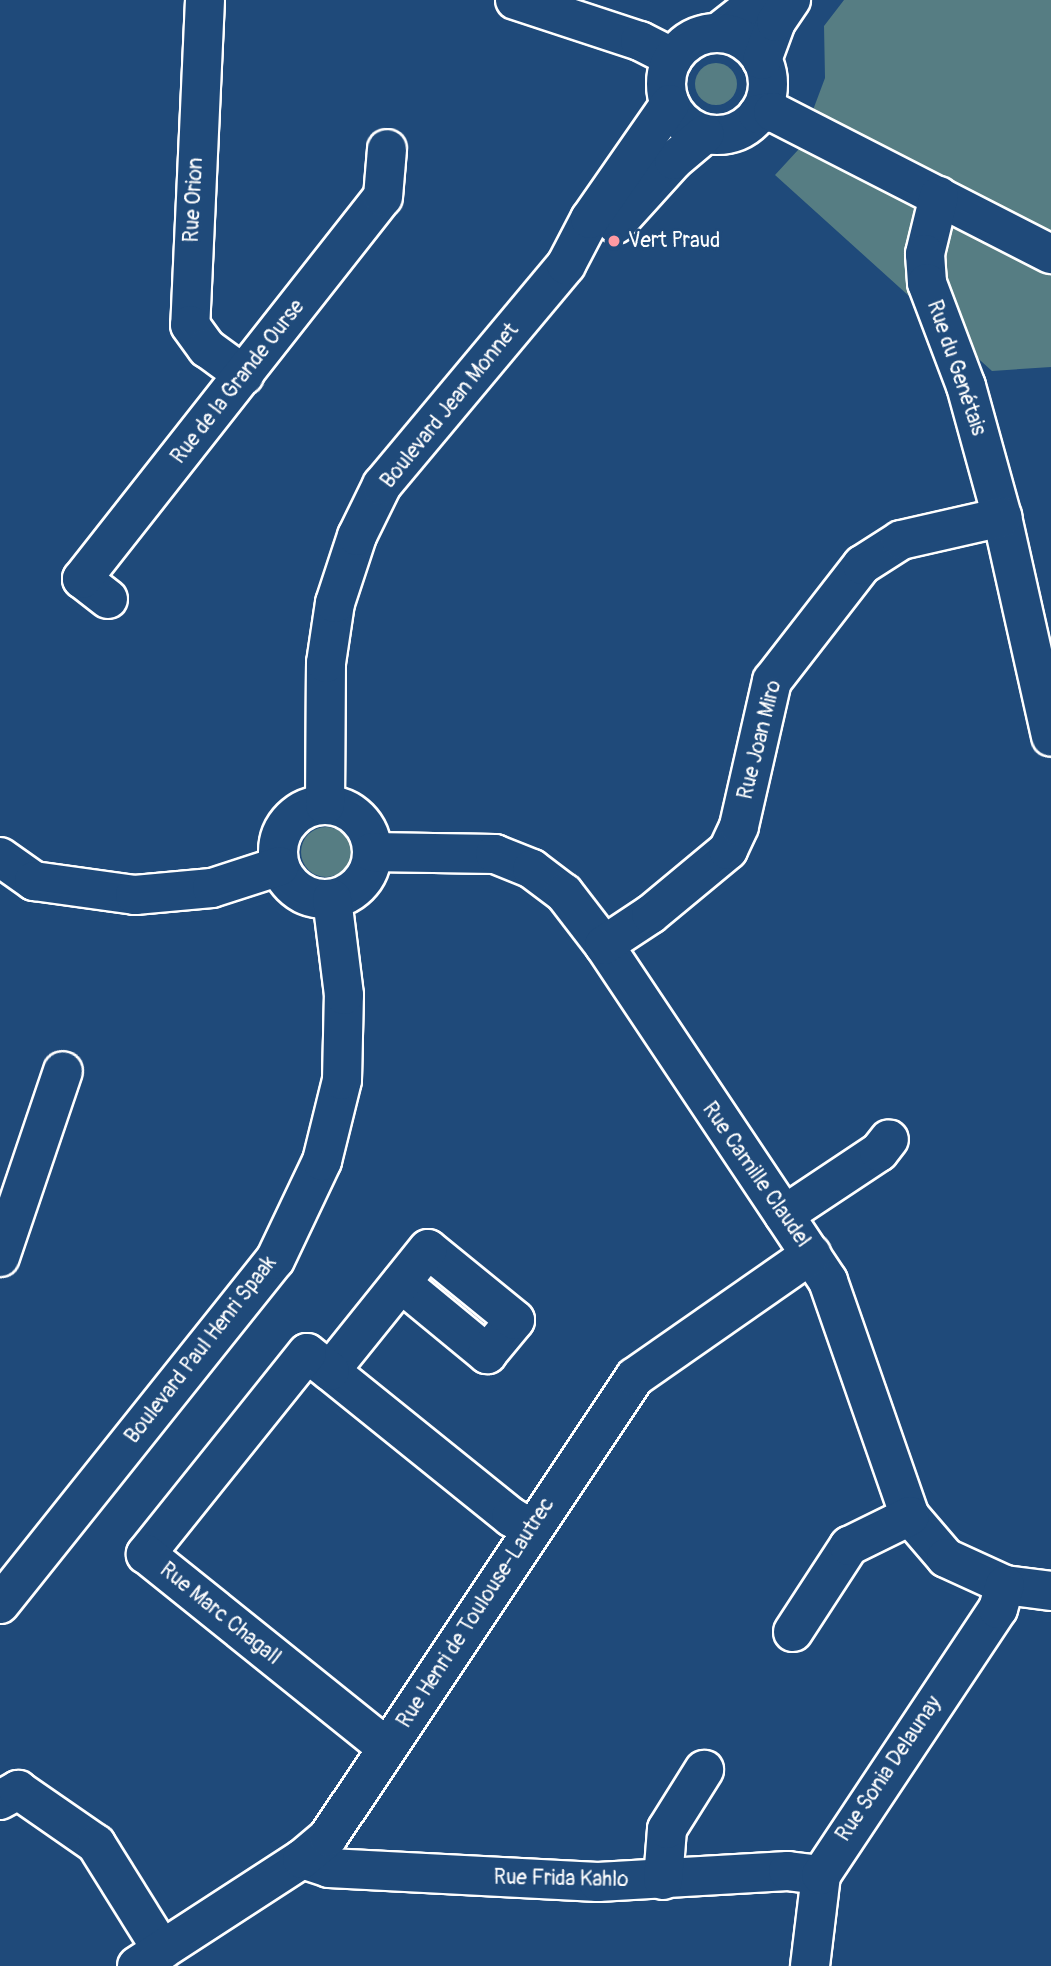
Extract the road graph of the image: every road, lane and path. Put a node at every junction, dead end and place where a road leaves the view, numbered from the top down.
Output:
1 (205, 0) edge
2 (516, 0) edge
3 (760, 0) edge
4 (791, 0) edge
5 (718, 33) junction
6 (673, 58) junction
7 (762, 60) junction
8 (670, 104) junction
9 (758, 114) junction
10 (705, 134) junction
11 (387, 149) dead end
12 (939, 196) junction
13 (1051, 254) edge
14 (566, 265) junction
15 (244, 375) junction
16 (1002, 517) junction
17 (107, 599) dead end
18 (1051, 737) edge
19 (325, 805) junction
20 (372, 852) junction
21 (0, 857) edge
22 (280, 866) junction
23 (17, 883) edge
24 (332, 899) junction
25 (604, 945) junction
26 (63, 1071) dead end
27 (889, 1139) dead end
28 (784, 1215) junction
29 (811, 1254) junction
30 (0, 1257) edge
31 (401, 1283) dead end
32 (330, 1371) junction
33 (910, 1516) junction
34 (532, 1529) junction
35 (1005, 1585) junction
36 (1051, 1591) edge
37 (0, 1604) edge
38 (793, 1632) dead end
39 (387, 1748) junction
40 (704, 1769) dead end
41 (0, 1800) edge
42 (302, 1859) junction
43 (821, 1875) junction
44 (663, 1880) junction
45 (149, 1958) edge
46 (810, 1966) edge

1 - 15 street, Rue Orion
2 - 6 street
3 - 5 street
4 - 7 street
5 - 6 street
5 - 7 street
6 - 8 street
7 - 9 street
8 - 10 street
8 - 14 street, Boulevard Jean Monnet
9 - 10 street
9 - 12 street
10 - 14 street, Boulevard Jean Monnet
11 - 15 street, Rue de la Grande Ourse
12 - 13 street
12 - 16 street, Rue du Genétais
14 - 19 street, Boulevard Jean Monnet
15 - 17 street, Rue de la Grande Ourse
16 - 18 street, Rue du Genétais
16 - 25 street, Rue Joan Miro
19 - 20 street
19 - 22 street
20 - 24 street
20 - 25 street, Rue Camille Claudel
21 - 23 street
22 - 23 street
22 - 24 street
24 - 37 street, Boulevard Paul Henri Spaak
25 - 28 street, Rue Camille Claudel
26 - 30 street
27 - 28 street
28 - 29 street, Rue Camille Claudel
29 - 33 street, Rue Camille Claudel
29 - 34 street, Rue Henri de Toulouse-Lautrec
31 - 32 street
32 - 34 street, Rue Marc Chagall
32 - 39 street, Rue Marc Chagall
33 - 35 street, Rue Camille Claudel
33 - 38 street
34 - 39 street, Rue Henri de Toulouse-Lautrec
35 - 36 street, Rue Camille Claudel
35 - 43 street, Rue Sonia Delaunay
39 - 42 street, Rue Henri de Toulouse-Lautrec
40 - 44 street
41 - 45 street
42 - 44 street, Rue Frida Kahlo
42 - 45 street, Rue Henri de Toulouse-Lautrec
43 - 44 street, Rue Frida Kahlo
43 - 46 street, Rue Sonia Delaunay

